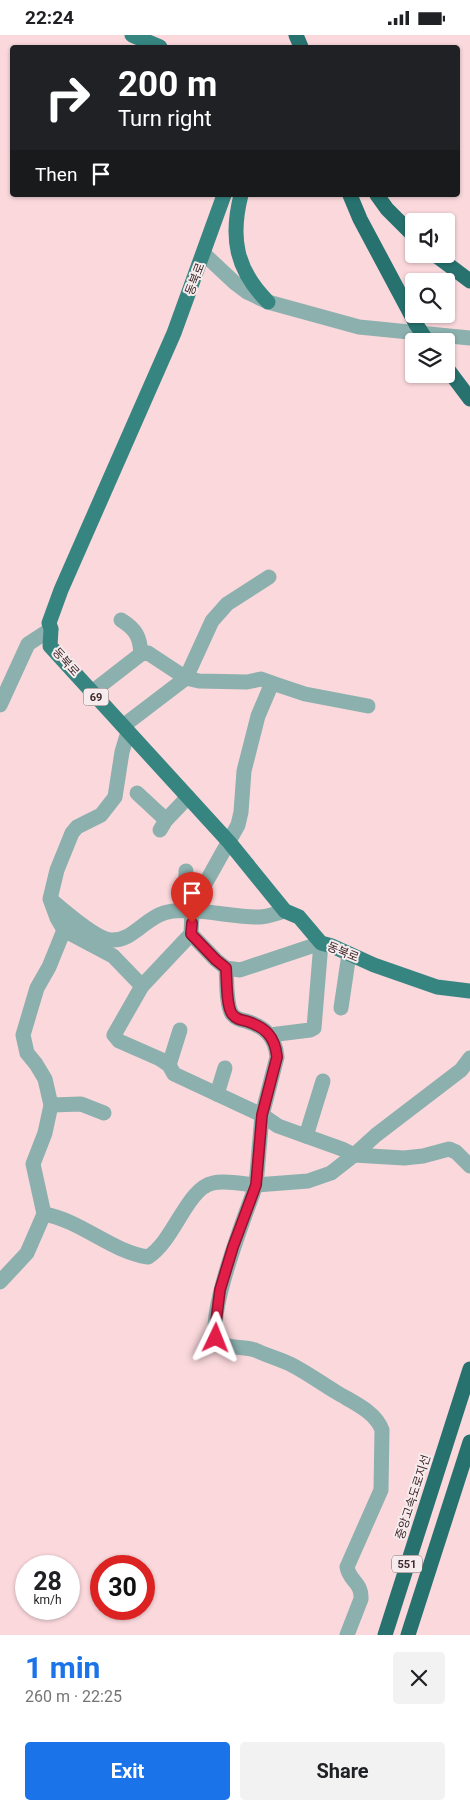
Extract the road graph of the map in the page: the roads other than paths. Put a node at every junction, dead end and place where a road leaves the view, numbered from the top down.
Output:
1 (132, 35) edge
2 (155, 45) edge
3 (223, 197) edge
4 (241, 197) edge
5 (351, 197) edge
6 (378, 197) edge
7 (405, 227) edge
8 (204, 254) junction
9 (446, 263) edge
10 (470, 281) edge
11 (268, 302) junction
12 (422, 333) edge
13 (470, 338) edge
14 (455, 379) edge
15 (470, 399) edge
16 (270, 577) dead end
17 (121, 620) dead end
18 (50, 629) junction
19 (141, 654) junction
20 (186, 679) junction
21 (272, 683) junction
22 (92, 692) junction
23 (0, 705) edge
24 (368, 706) dead end
25 (125, 729) junction
26 (137, 793) dead end
27 (188, 797) junction
28 (229, 842) junction
29 (186, 871) dead end
30 (50, 899) junction
31 (189, 911) junction
32 (285, 911) junction
33 (64, 930) junction
34 (191, 934) junction
35 (321, 943) junction
36 (350, 954) junction
37 (226, 968) junction
38 (142, 986) junction
39 (470, 991) edge
40 (341, 1008) dead end
41 (180, 1030) dead end
42 (270, 1035) junction
43 (470, 1058) edge
44 (169, 1065) junction
45 (225, 1068) dead end
46 (323, 1081) dead end
47 (217, 1094) junction
48 (51, 1105) junction
49 (104, 1113) dead end
50 (262, 1115) junction
51 (306, 1136) junction
52 (354, 1155) junction
53 (470, 1166) edge
54 (256, 1185) junction
55 (44, 1214) junction
56 (0, 1282) edge
57 (470, 1369) edge
58 (470, 1442) edge
59 (347, 1635) edge
60 (385, 1635) edge
61 (408, 1635) edge

1 - 2 main road
3 - 8 main road, 동북로 / 69
4 - 11 main road
5 - 12 highway, bridge
6 - 7 highway
8 - 11 street
8 - 18 main road, 동북로 / 69
9 - 10 highway
11 - 13 street
14 - 15 highway
16 - 20 street
17 - 19 street
18 - 22 main road, 동북로 / 69
18 - 23 street
19 - 20 street
19 - 22 street
20 - 21 street
20 - 25 street
21 - 24 street
21 - 28 street
22 - 25 main road, 동북로 / 69
25 - 27 main road, 동북로 / 69
25 - 30 street
26 - 27 street
27 - 28 main road, 동북로 / 69
28 - 31 street
28 - 32 main road, 동북로 / 69
29 - 31 street
30 - 31 street
30 - 33 street
31 - 32 street
31 - 34 street
32 - 35 main road, 동북로 / 69
33 - 38 street
33 - 48 street
34 - 37 street
34 - 38 street
35 - 36 main road, 동북로 / 69
35 - 37 street
35 - 42 street
36 - 39 main road, 동북로 / 69
36 - 40 street
37 - 42 street
38 - 44 street
41 - 44 street
42 - 50 street
43 - 52 street
44 - 47 street
45 - 47 street
46 - 51 street
47 - 50 street
48 - 49 street
48 - 55 street
50 - 51 street
50 - 54 street
51 - 52 street
52 - 53 street
52 - 54 street
54 - 55 street
54 - 59 street
55 - 56 street
57 - 60 highway, 중앙고속도로지선 / 551
58 - 61 highway, 551

